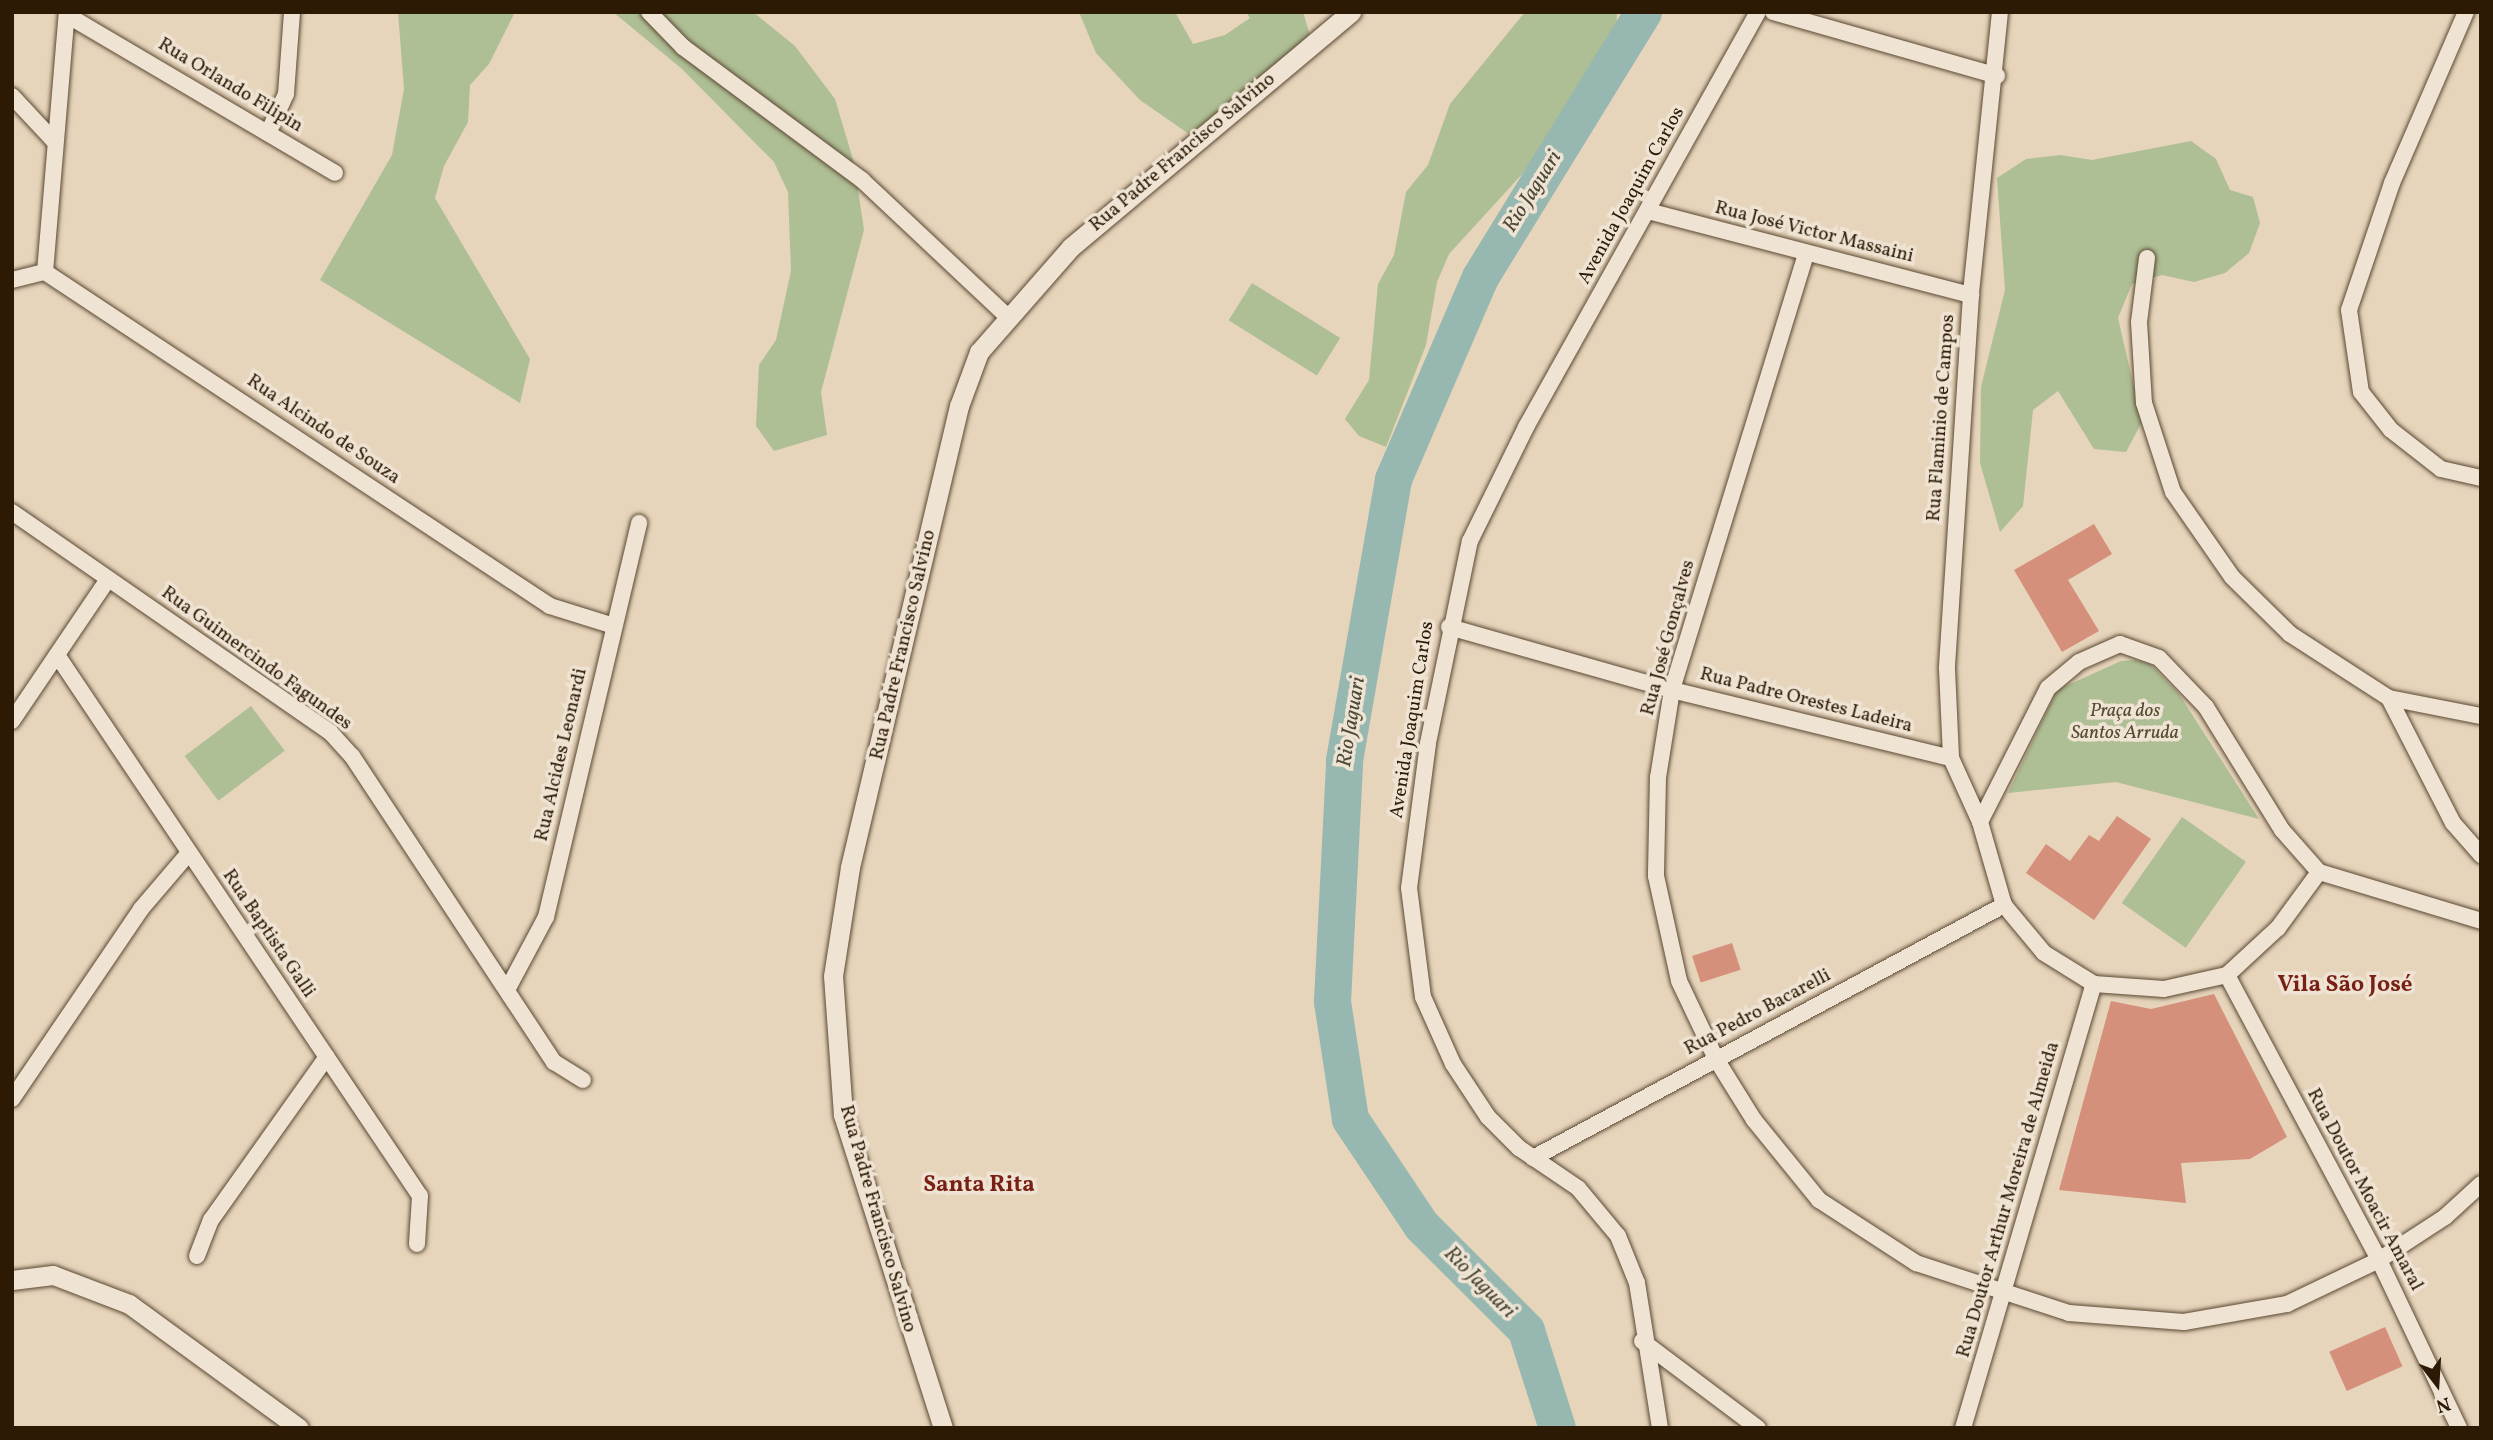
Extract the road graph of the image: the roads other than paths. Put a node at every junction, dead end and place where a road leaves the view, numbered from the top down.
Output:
1 (292, 12) edge
2 (649, 12) edge
3 (1350, 12) edge
4 (1758, 12) edge
5 (1773, 12) edge
6 (2000, 12) edge
7 (2466, 12) edge
8 (67, 14) edge
9 (1997, 76) junction
10 (12, 96) edge
11 (268, 133) junction
12 (54, 141) junction
13 (335, 173) dead end
14 (1648, 211) junction
15 (1805, 254) junction
16 (2147, 258) dead end
17 (46, 272) junction
18 (12, 280) edge
19 (1971, 295) junction
20 (1006, 315) junction
21 (2481, 478) edge
22 (12, 512) edge
23 (639, 523) dead end
24 (108, 579) junction
25 (614, 626) junction
26 (1449, 628) junction
27 (57, 654) junction
28 (1672, 691) junction
29 (2389, 698) junction
30 (2481, 716) edge
31 (12, 721) edge
32 (1951, 758) junction
33 (1980, 822) junction
34 (188, 854) junction
35 (2481, 855) edge
36 (2319, 872) junction
37 (2004, 905) junction
38 (2481, 921) edge
39 (2227, 975) junction
40 (2094, 984) junction
41 (506, 990) junction
42 (327, 1057) junction
43 (1716, 1059) junction
44 (583, 1080) dead end
45 (12, 1099) edge
46 (1533, 1158) junction
47 (2481, 1184) edge
48 (417, 1244) dead end
49 (197, 1256) dead end
50 (2379, 1260) junction
51 (12, 1280) edge
52 (2002, 1296) junction
53 (1642, 1341) junction
54 (299, 1428) edge
55 (943, 1428) edge
56 (1660, 1428) edge
57 (1758, 1428) edge
58 (1963, 1428) edge
59 (2459, 1428) edge

1 - 11 street
2 - 20 street
3 - 20 street, Rua Padre Francisco Salvino
4 - 14 street, Avenida Joaquim Carlos
5 - 9 street
6 - 9 street, Rua Flaminio de Campos
7 - 21 street
8 - 11 street, Rua Orlando Filipin
8 - 12 street
9 - 19 street, Rua Flaminio de Campos
10 - 12 street
11 - 13 street, Rua Orlando Filipin
12 - 17 street
14 - 15 street, Rua José Victor Massaini
14 - 26 street, Avenida Joaquim Carlos
15 - 19 street, Rua José Victor Massaini
15 - 28 street, Rua José Gonçalves
16 - 29 street
17 - 18 street
17 - 25 street, Rua Alcindo de Souza
19 - 32 street, Rua Flaminio de Campos
20 - 55 street, Rua Padre Francisco Salvino
22 - 24 street, Rua Guimercindo Fagundes
23 - 25 street, Rua Alcides Leonardi
24 - 27 street
24 - 41 street, Rua Guimercindo Fagundes
25 - 41 street, Rua Alcides Leonardi
26 - 28 street, Rua Padre Orestes Ladeira
26 - 46 street, Avenida Joaquim Carlos
27 - 31 street
27 - 34 street, Rua Baptista Galli
28 - 32 street, Rua Padre Orestes Ladeira
28 - 43 street, Rua José Gonçalves
29 - 30 street
29 - 35 street
32 - 33 street, Rua Flaminio de Campos
33 - 36 street
33 - 37 street, Rua Flaminio de Campos
34 - 42 street, Rua Baptista Galli
34 - 45 street
36 - 38 street
36 - 39 street
37 - 40 street, Rua Flaminio de Campos
37 - 43 street, Rua Pedro Bacarelli
39 - 40 street, Rua Flaminio de Campos
39 - 50 street, Rua Doutor Moacir Amaral
40 - 52 street, Rua Doutor Arthur Moreira de Almeida
41 - 44 street, Rua Guimercindo Fagundes
42 - 48 street, Rua Baptista Galli
42 - 49 street
43 - 46 street, Rua Pedro Bacarelli
43 - 52 street, Rua José Gonçalves
46 - 53 street, Avenida Joaquim Carlos
47 - 50 street, Rua José Gonçalves
50 - 52 street, Rua José Gonçalves
50 - 59 street, Rua Doutor Moacir Amaral
51 - 54 street
52 - 58 street, Rua Doutor Arthur Moreira de Almeida
53 - 56 street, Avenida Joaquim Carlos
53 - 57 street

